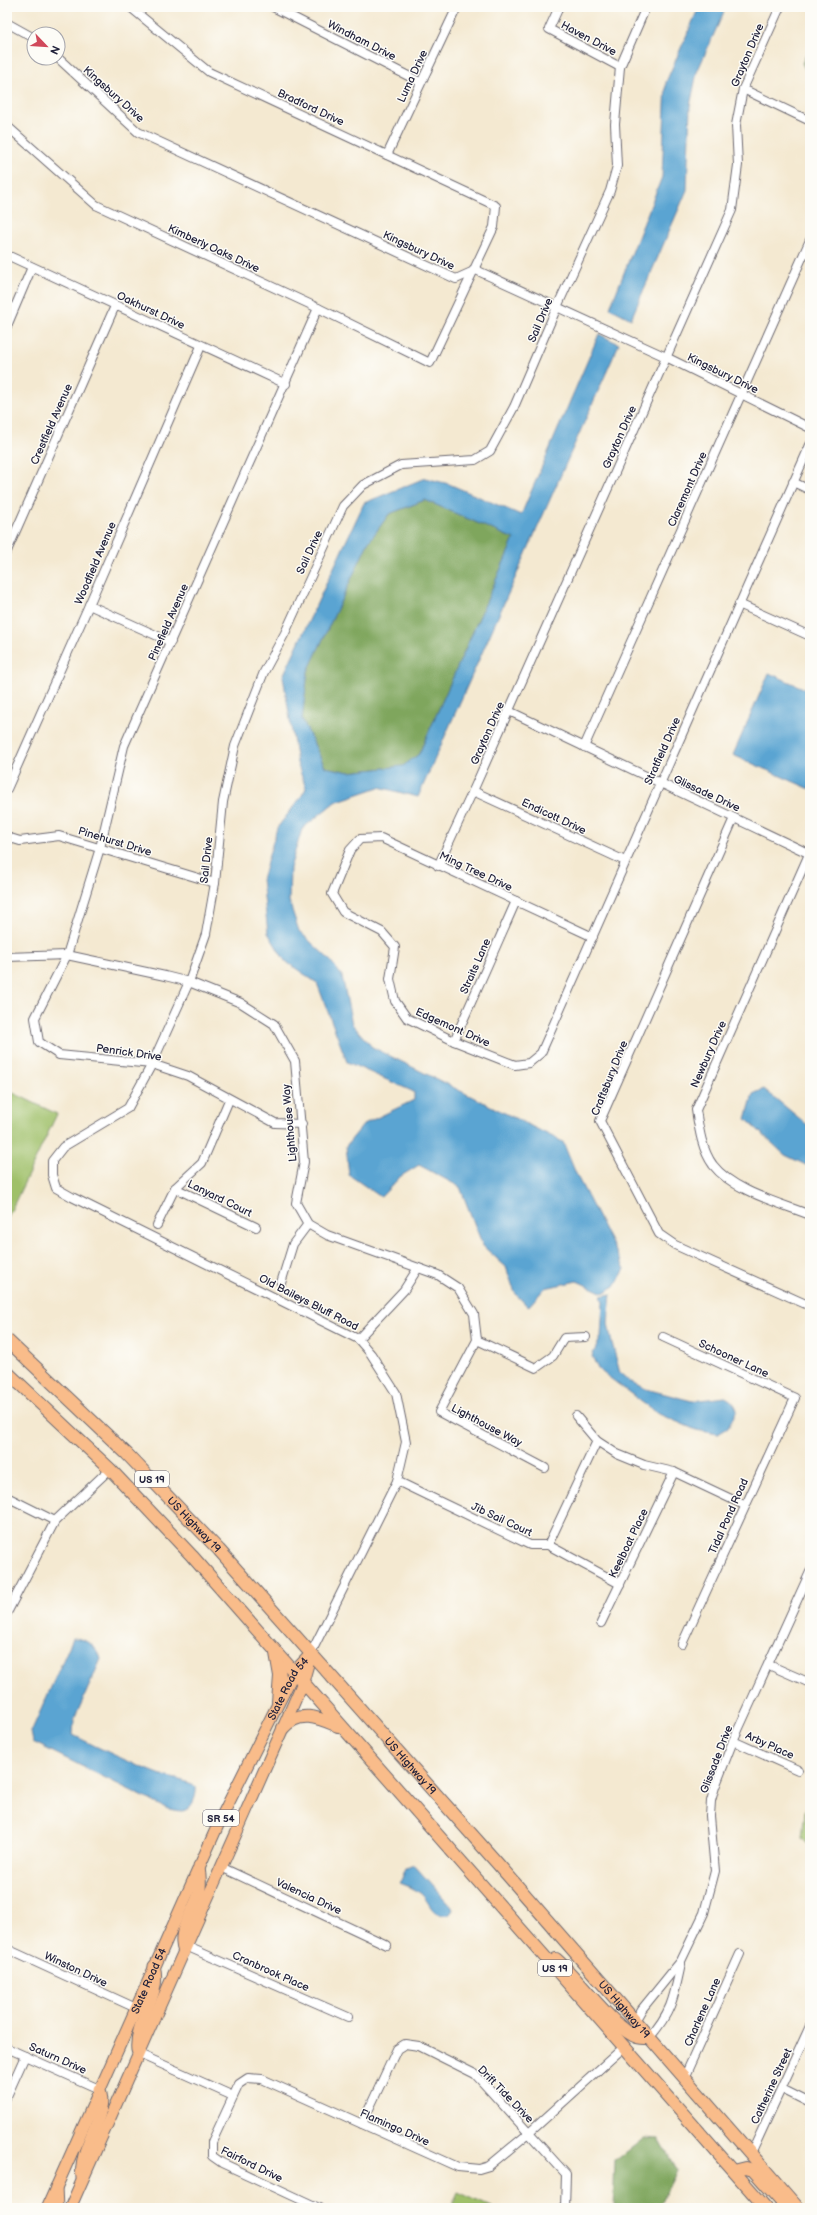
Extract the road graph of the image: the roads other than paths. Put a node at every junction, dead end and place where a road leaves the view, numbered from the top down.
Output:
1 (130, 7) edge
2 (274, 7) edge
3 (456, 7) edge
4 (558, 7) edge
5 (646, 7) edge
6 (780, 7) edge
7 (7, 23) edge
8 (26, 34) edge
9 (66, 65) edge
10 (620, 67) junction
11 (420, 82) junction
12 (743, 89) junction
13 (810, 121) edge
14 (7, 126) edge
15 (387, 155) junction
16 (810, 240) edge
17 (7, 255) edge
18 (32, 267) junction
19 (476, 270) junction
20 (115, 306) junction
21 (557, 307) junction
22 (318, 308) junction
23 (7, 326) edge
24 (201, 346) junction
25 (666, 357) junction
26 (286, 384) junction
27 (742, 395) junction
28 (810, 428) edge
29 (810, 445) edge
30 (793, 482) junction
31 (810, 490) edge
32 (7, 551) edge
33 (739, 604) junction
34 (89, 605) junction
35 (810, 636) edge
36 (171, 642) junction
37 (509, 711) junction
38 (584, 747) junction
39 (660, 783) junction
40 (7, 788) edge
41 (473, 790) junction
42 (734, 818) junction
43 (7, 837) edge
44 (100, 848) junction
45 (350, 850) joint
46 (810, 854) edge
47 (625, 861) junction
48 (438, 866) junction
49 (215, 883) junction
50 (516, 901) junction
51 (593, 937) junction
52 (67, 955) junction
53 (7, 957) edge
54 (189, 982) junction
55 (454, 1041) junction
56 (529, 1063) joint
57 (152, 1064) junction
58 (229, 1100) junction
59 (302, 1124) junction
60 (52, 1175) joint
61 (175, 1188) junction
62 (810, 1215) edge
63 (308, 1224) junction
64 (157, 1225) dead end
65 (256, 1227) dead end
66 (418, 1268) junction
67 (281, 1283) dead end
68 (810, 1306) edge
69 (586, 1337) dead end
70 (663, 1337) dead end
71 (358, 1339) junction
72 (477, 1340) junction
73 (8, 1341) edge
74 (7, 1372) edge
75 (795, 1398) joint
76 (576, 1416) dead end
77 (598, 1441) junction
78 (545, 1468) dead end
79 (110, 1469) junction
80 (674, 1472) junction
81 (397, 1481) junction
82 (7, 1497) edge
83 (744, 1505) junction
84 (55, 1521) junction
85 (548, 1545) junction
86 (810, 1572) edge
87 (620, 1584) junction
88 (806, 1590) edge
89 (10, 1600) edge
90 (7, 1613) edge
91 (601, 1623) dead end
92 (682, 1644) dead end
93 (275, 1650) junction
94 (310, 1655) junction
95 (769, 1665) junction
96 (294, 1672) junction
97 (303, 1682) junction
98 (810, 1683) edge
99 (278, 1702) junction
100 (283, 1728) junction
101 (343, 1728) junction
102 (733, 1741) junction
103 (798, 1770) dead end
104 (199, 1865) junction
105 (221, 1867) junction
106 (528, 1935) junction
107 (387, 1945) dead end
108 (7, 1949) edge
109 (185, 1949) junction
110 (740, 1954) dead end
111 (681, 1961) junction
112 (154, 1966) junction
113 (136, 2008) junction
114 (348, 2017) dead end
115 (635, 2021) junction
116 (810, 2026) edge
117 (649, 2038) junction
118 (624, 2047) junction
119 (7, 2048) edge
120 (137, 2053) junction
121 (25, 2056) junction
122 (684, 2078) junction
123 (99, 2089) junction
124 (782, 2089) junction
125 (7, 2096) edge
126 (233, 2096) junction
127 (810, 2103) edge
128 (362, 2124) junction
129 (529, 2133) junction
130 (751, 2154) junction
131 (734, 2171) junction
132 (82, 2180) junction
133 (56, 2186) junction
134 (46, 2208) edge
135 (57, 2208) edge
136 (70, 2208) edge
137 (319, 2208) edge
138 (565, 2208) edge
139 (766, 2208) edge
140 (787, 2208) edge
141 (798, 2208) edge

1 - 15 street, Bradford Drive
2 - 11 street, Windham Drive
3 - 11 street, Luma Drive
4 - 10 street, Haven Drive
5 - 10 street, Sail Drive
6 - 12 street, Grayton Drive
7 - 8 street
9 - 19 street, Kingsbury Drive
10 - 21 street, Sail Drive
11 - 15 street, Luma Drive
12 - 13 street
12 - 25 street, Grayton Drive
14 - 22 street, Kimberly Oaks Drive
15 - 19 street, Bradford Drive
16 - 27 street, Claremont Drive
17 - 18 street, Oakhurst Drive
18 - 20 street, Oakhurst Drive
18 - 23 street
19 - 21 street, Kingsbury Drive
19 - 22 street, Kimberly Oaks Drive
20 - 24 street, Oakhurst Drive
20 - 32 street, Crestfield Avenue
21 - 25 street, Kingsbury Drive
21 - 49 street, Sail Drive
22 - 26 street, Pinefield Avenue
24 - 26 street, Oakhurst Drive
24 - 34 street, Woodfield Avenue
25 - 27 street, Kingsbury Drive
25 - 37 street, Grayton Drive
26 - 36 street, Pinefield Avenue
27 - 28 street, Kingsbury Drive
27 - 38 street, Claremont Drive
29 - 30 street, Stratfield Drive
30 - 31 street
30 - 33 street, Stratfield Drive
33 - 35 street
33 - 39 street, Stratfield Drive
34 - 36 street
34 - 40 street, Woodfield Avenue
36 - 44 street, Pinefield Avenue
37 - 38 street, Glissade Drive
37 - 41 street, Grayton Drive
38 - 39 street, Glissade Drive
39 - 42 street, Glissade Drive
39 - 47 street, Stratfield Drive
41 - 47 street, Endicott Drive
41 - 48 street, Grayton Drive
42 - 46 street, Glissade Drive
42 - 68 street, Craftsbury Drive
43 - 44 street, Pinehurst Drive
44 - 49 street, Pinehurst Drive
44 - 52 street, Pinefield Avenue
45 - 48 street, Ming Tree Drive
45 - 55 street, Edgemont Drive
46 - 62 street, Newbury Drive
47 - 51 street, Stratfield Drive
48 - 50 street, Ming Tree Drive
49 - 54 street, Sail Drive
50 - 51 street, Ming Tree Drive
50 - 55 street, Straits Lane
51 - 56 street, Stratfield Drive
52 - 53 street, Lighthouse Way
52 - 54 street, Lighthouse Way
52 - 57 street, Penrick Drive
54 - 57 street, Sail Drive
54 - 59 street, Lighthouse Way
55 - 56 street, Edgemont Drive
57 - 58 street, Penrick Drive
57 - 60 street, Sail Drive
58 - 59 street, Penrick Drive
58 - 61 street
59 - 63 street, Lighthouse Way
60 - 71 street, Old Baileys Bluff Road
61 - 64 street
61 - 65 street, Lanyard Court
63 - 66 street
63 - 67 street
66 - 71 street
66 - 72 street
69 - 72 street
70 - 75 street, Schooner Lane
71 - 81 street, Old Baileys Bluff Road
72 - 78 street, Lighthouse Way
73 - 94 highway, US Highway 19 / US 19
74 - 79 highway, US Highway 19 / US 19
75 - 83 street, Tidal Pond Road
76 - 77 street
77 - 80 street
77 - 85 street
79 - 84 street
79 - 93 highway, US Highway 19 / US 19
80 - 83 street
80 - 87 street, Keelboat Place
81 - 85 street, Jib Sail Court
81 - 94 street, Old Baileys Bluff Road
82 - 84 street
83 - 92 street, Tidal Pond Road
84 - 89 street
85 - 87 street, Jib Sail Court
86 - 88 street, Glissade Drive
87 - 91 street, Keelboat Place
88 - 95 street, Glissade Drive
89 - 90 street
93 - 96 highway, US Highway 19 / US 19
93 - 99 highway
94 - 96 main road, State Road 54 / SR 54
94 - 97 main road, State Road 54 / SR 54
94 - 115 highway, US Highway 19 / US 19
95 - 98 street
95 - 102 street, Glissade Drive
96 - 97 highway, US Highway 19 / US 19
96 - 99 main road, State Road 54 / SR 54
97 - 100 main road, State Road 54 / SR 54
97 - 101 highway, US Highway 19 / US 19
99 - 104 main road, State Road 54 / SR 54
100 - 101 highway
100 - 105 main road, State Road 54 / SR 54
101 - 106 highway, US Highway 19 / US 19
102 - 103 street, Arby Place
102 - 111 street, Glissade Drive
104 - 109 main road
104 - 112 main road, State Road 54 / SR 54
105 - 107 street, Valencia Drive
105 - 109 main road, State Road 54 / SR 54
106 - 117 highway
106 - 118 highway, US Highway 19 / US 19
108 - 113 street, Winston Drive
109 - 114 street, Cranbrook Place
109 - 120 main road, State Road 54 / SR 54
110 - 122 street, Charlene Lane
111 - 115 street, Glissade Drive
111 - 117 street, Glissade Drive
112 - 113 main road, State Road 54 / SR 54
112 - 120 main road
113 - 123 main road, State Road 54 / SR 54
115 - 117 highway, US Highway 19 / US 19
116 - 124 street, Catherine Street
117 - 122 highway, US Highway 19 / US 19
118 - 129 street, Flamingo Drive
118 - 131 highway, US Highway 19 / US 19
119 - 121 street, Saturn Drive
120 - 126 street
120 - 132 main road, State Road 54 / SR 54
121 - 123 street, Saturn Drive
121 - 125 street
122 - 130 highway, US Highway 19 / US 19
123 - 132 main road
123 - 133 main road, State Road 54 / SR 54
124 - 127 street
124 - 130 street, Catherine Street
126 - 128 street, Flamingo Drive
126 - 137 street, Fairford Drive
128 - 129 street, Flamingo Drive
128 - 129 street, Drift Tide Drive
129 - 138 street, Drift Tide Drive
130 - 141 highway, US Highway 19 / US 19
131 - 139 highway, US Highway 19 / US 19
131 - 140 highway
132 - 136 main road, State Road 54 / SR 54
133 - 134 main road, State Road 54 / SR 54
133 - 135 main road

